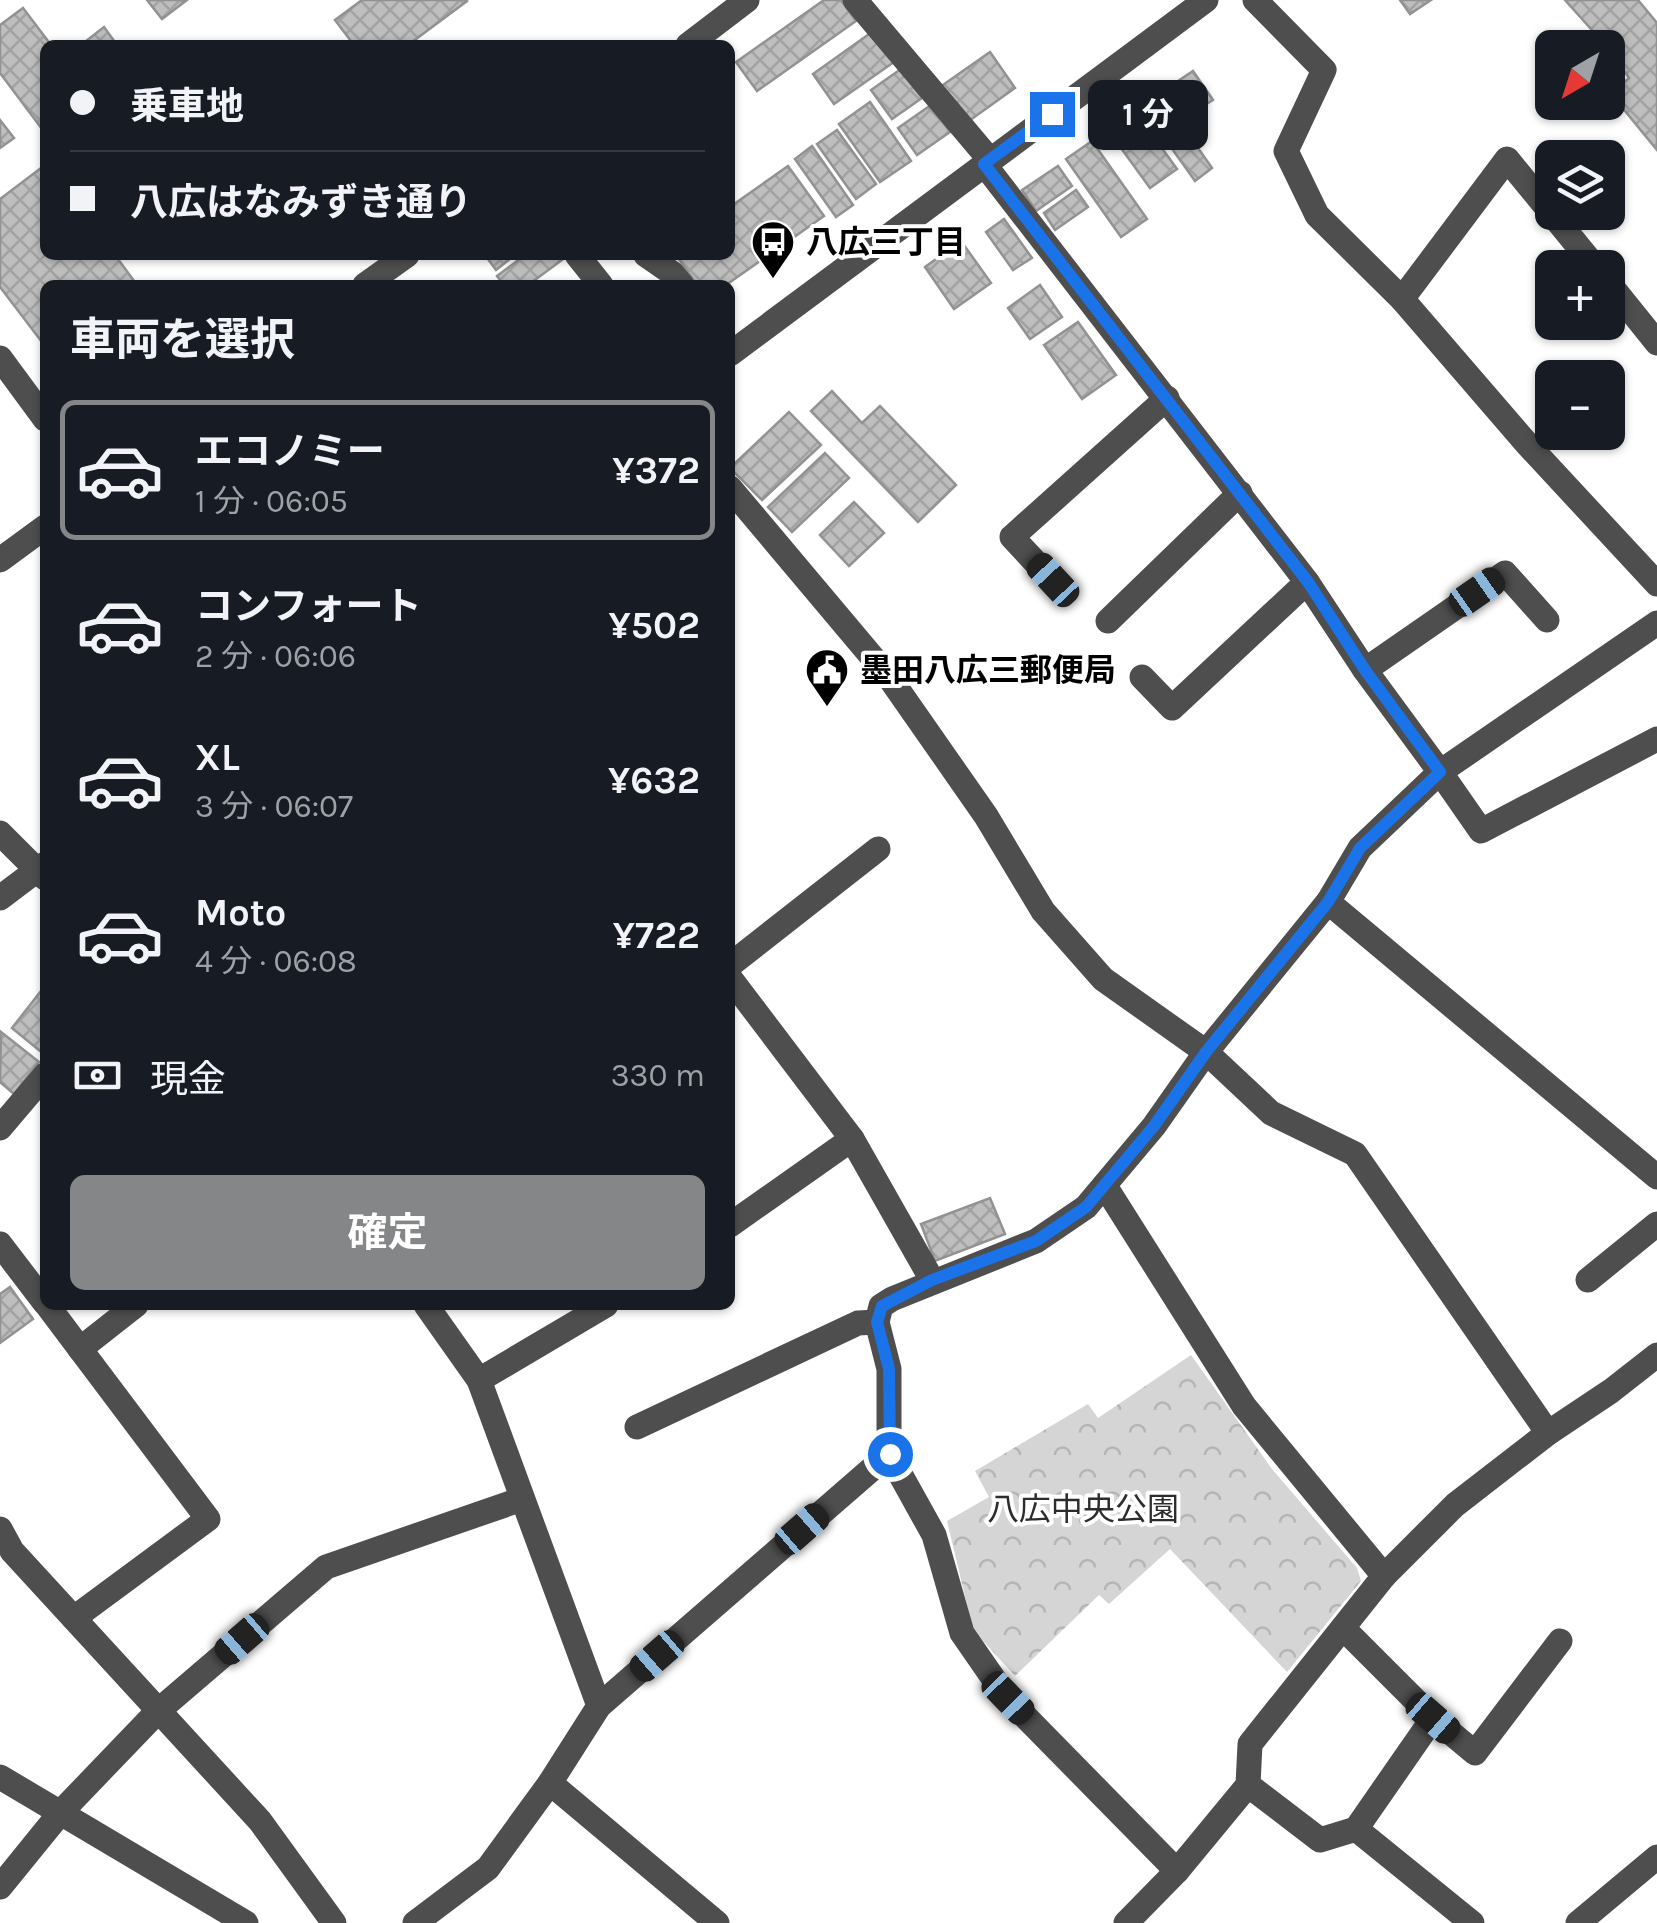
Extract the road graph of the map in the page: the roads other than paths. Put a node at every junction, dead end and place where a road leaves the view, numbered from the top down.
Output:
1 (747, 0) edge
2 (855, 0) edge
3 (1206, 0) edge
4 (1256, 0) edge
5 (695, 40) edge
6 (987, 162) junction
7 (1581, 250) edge
8 (400, 260) edge
9 (581, 260) edge
10 (653, 260) edge
11 (372, 280) edge
12 (597, 280) edge
13 (678, 280) edge
14 (1402, 299) junction
15 (1625, 303) edge
16 (1657, 342) edge
17 (735, 346) edge
18 (0, 358) edge
19 (1167, 398) junction
20 (40, 412) edge
21 (1240, 493) junction
22 (735, 494) edge
23 (40, 531) edge
24 (0, 560) edge
25 (1652, 570) edge
26 (1053, 580) dead end
27 (1308, 582) junction
28 (1547, 620) dead end
29 (1108, 621) dead end
30 (1657, 622) edge
31 (1365, 670) junction
32 (1142, 676) dead end
33 (1657, 739) edge
34 (1440, 772) junction
35 (0, 832) edge
36 (878, 849) dead end
37 (40, 869) edge
38 (40, 872) edge
39 (0, 898) edge
40 (1328, 902) junction
41 (735, 961) edge
42 (735, 993) edge
43 (1206, 1052) junction
44 (40, 1081) edge
45 (0, 1128) edge
46 (852, 1139) junction
47 (1656, 1175) edge
48 (1105, 1186) junction
49 (735, 1221) edge
50 (1657, 1224) edge
51 (0, 1244) edge
52 (932, 1280) junction
53 (1588, 1280) dead end
54 (40, 1296) edge
55 (51, 1310) edge
56 (130, 1310) edge
57 (430, 1310) edge
58 (598, 1310) edge
59 (877, 1322) junction
60 (80, 1349) junction
61 (1657, 1355) edge
62 (479, 1380) junction
63 (637, 1428) dead end
64 (1548, 1433) junction
65 (890, 1454) junction
66 (522, 1499) junction
67 (0, 1529) edge
68 (1384, 1576) junction
69 (74, 1618) junction
70 (1343, 1628) junction
71 (1560, 1641) dead end
72 (599, 1706) junction
73 (158, 1711) junction
74 (1433, 1718) junction
75 (0, 1777) edge
76 (550, 1783) junction
77 (1248, 1785) junction
78 (60, 1812) junction
79 (1356, 1830) junction
80 (1657, 1858) edge
81 (1177, 1871) junction
82 (0, 1887) edge
83 (246, 1923) edge
84 (334, 1923) edge
85 (415, 1923) edge
86 (716, 1923) edge
87 (1126, 1923) edge
88 (1472, 1923) edge
89 (1578, 1923) edge

1 - 5 street
2 - 6 street
3 - 6 street
4 - 14 street
6 - 17 street
6 - 19 street
7 - 14 street
8 - 11 street
9 - 12 street
10 - 13 street
14 - 25 street
15 - 16 street
18 - 20 street
19 - 21 street
19 - 26 street
21 - 27 street
21 - 29 street
22 - 43 street
23 - 24 street
27 - 31 street
27 - 32 street
28 - 31 street
30 - 34 street
31 - 34 street
33 - 34 street
34 - 40 street
35 - 37 street
36 - 41 street
38 - 39 street
40 - 43 street
40 - 47 street
42 - 46 street
43 - 48 street
43 - 64 street
44 - 45 street
46 - 49 street
46 - 52 street
48 - 52 street
48 - 68 street
50 - 53 street
51 - 54 street
52 - 59 street
55 - 60 street
56 - 60 street
57 - 62 street
58 - 62 street
59 - 63 street
59 - 65 street
60 - 69 street
61 - 64 street
62 - 66 street
64 - 68 street
65 - 72 street
65 - 81 street
66 - 72 street
66 - 73 street
67 - 69 street
68 - 70 street
69 - 73 street
70 - 74 street
70 - 77 street
71 - 74 street
72 - 76 street
73 - 78 street
73 - 84 street
74 - 79 street
75 - 78 street
76 - 85 street
76 - 86 street
77 - 79 street
77 - 81 street
78 - 82 street
78 - 83 street
79 - 88 street
80 - 89 street
81 - 87 street

